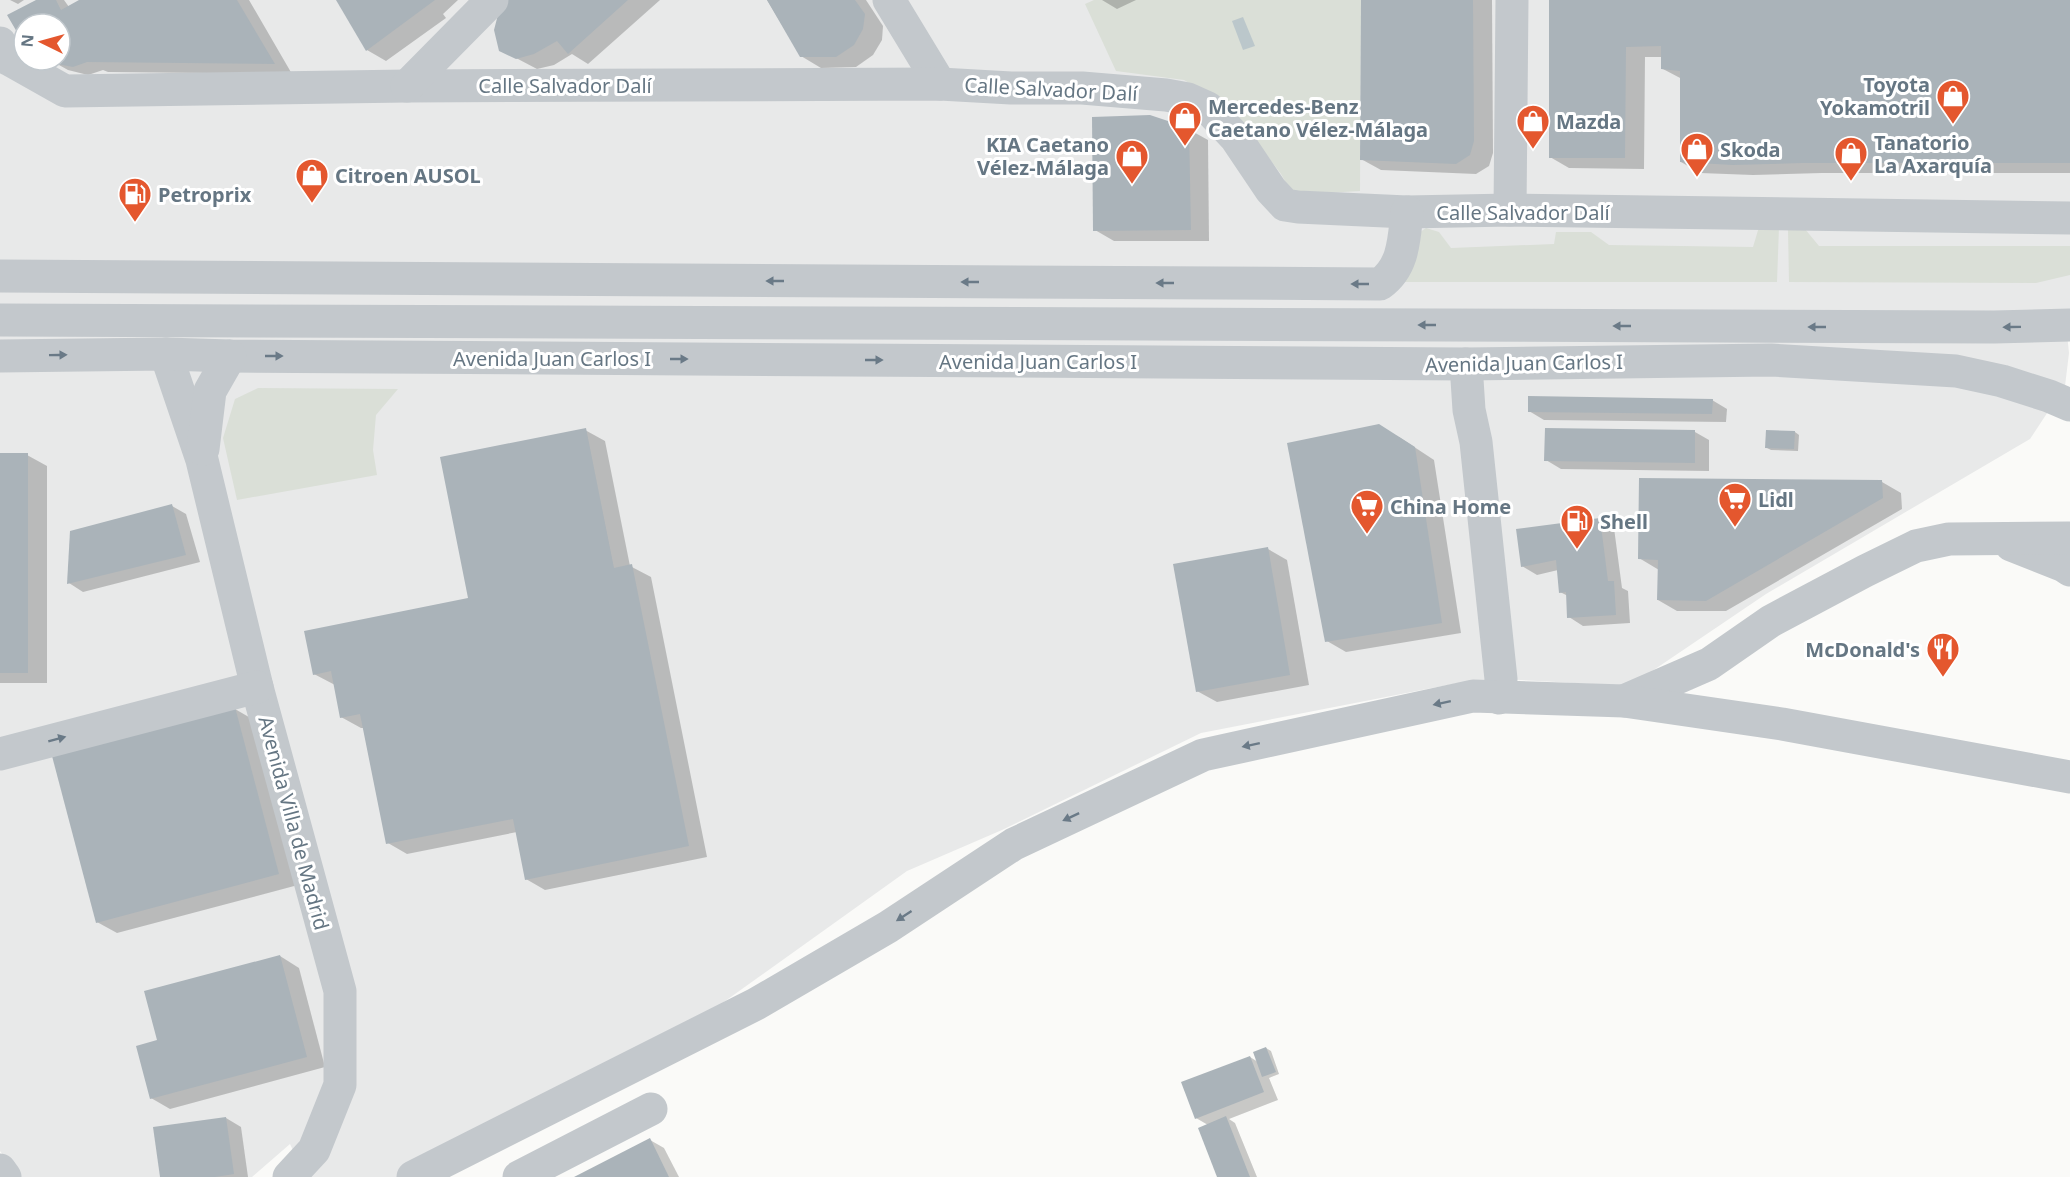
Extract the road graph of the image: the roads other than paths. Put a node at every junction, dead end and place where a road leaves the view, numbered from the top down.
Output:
1 (492, 0) edge
2 (889, 0) edge
3 (1512, 0) edge
4 (0, 43) edge
5 (940, 84) junction
6 (407, 86) junction
7 (1510, 210) junction
8 (1407, 212) junction
9 (2070, 218) edge
10 (0, 276) edge
11 (0, 320) edge
12 (2070, 324) edge
13 (166, 354) junction
14 (0, 356) edge
15 (230, 356) junction
16 (1466, 364) junction
17 (2070, 405) edge
18 (202, 460) junction
19 (2070, 538) edge
20 (1998, 540) junction
21 (2070, 570) edge
22 (257, 687) junction
23 (1499, 698) junction
24 (1624, 701) junction
25 (0, 754) edge
26 (2070, 777) edge
27 (651, 1109) dead end
28 (0, 1170) edge
29 (5, 1177) edge
30 (289, 1177) edge
31 (413, 1177) edge
32 (519, 1177) edge

1 - 6 street
2 - 5 street
3 - 7 street
4 - 6 street, Calle Salvador Dalí
5 - 6 street, Calle Salvador Dalí
5 - 8 street, Calle Salvador Dalí
7 - 8 street, Calle Salvador Dalí
7 - 9 street, Calle Salvador Dalí
8 -> 10 street
12 -> 11 street, Avenida Juan Carlos I
14 -> 13 street, Avenida Juan Carlos I
13 - 15 street, Avenida Juan Carlos I
13 - 18 street, Avenida Villa de Madrid
15 -> 16 street, Avenida Juan Carlos I
15 - 18 street
16 - 17 street, Avenida Juan Carlos I
16 - 23 street
18 - 22 street, Avenida Villa de Madrid
19 - 20 street
20 - 21 street
20 - 24 street
25 -> 22 street
22 - 30 street, Avenida Villa de Madrid
23 - 24 street
23 -> 31 street
24 - 26 street
27 - 32 street
28 - 29 street

